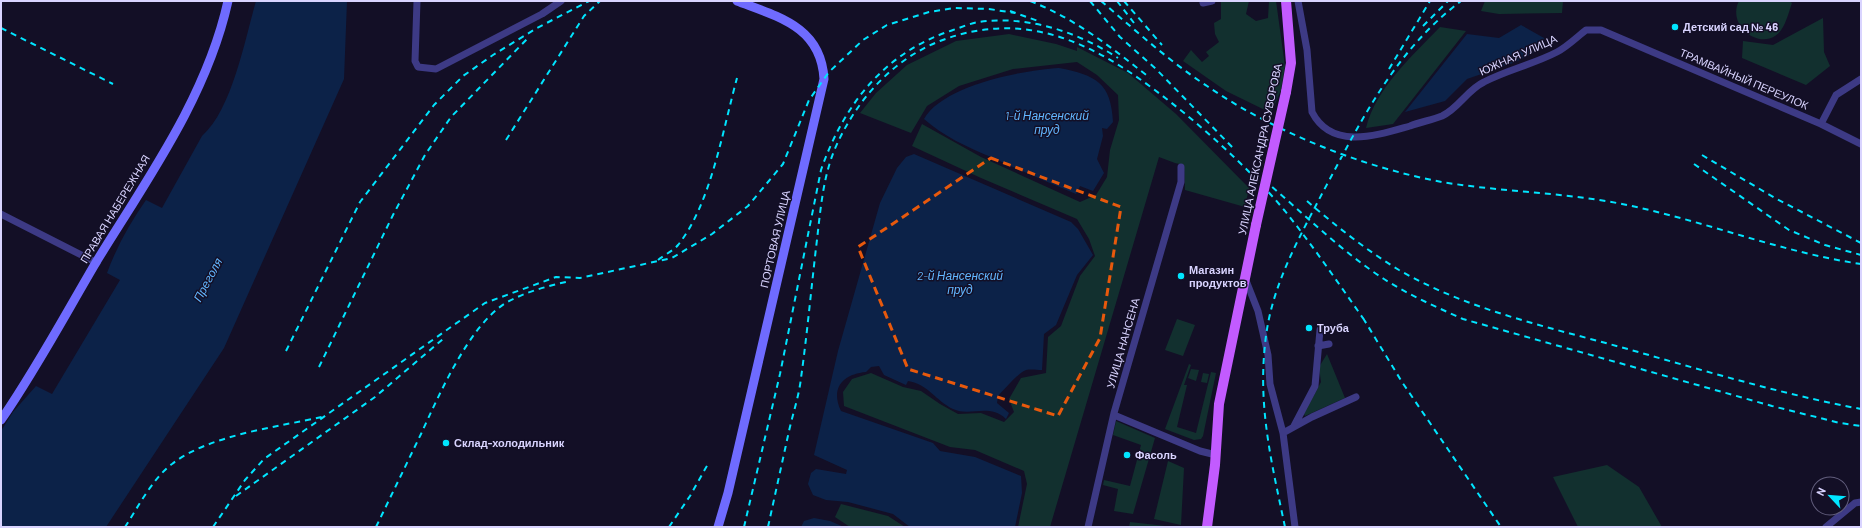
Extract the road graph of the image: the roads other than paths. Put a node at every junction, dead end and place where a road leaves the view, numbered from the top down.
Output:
1 (228, 1) edge
2 (417, 1) edge
3 (561, 1) edge
4 (737, 1) edge
5 (1212, 1) edge
6 (1286, 1) edge
7 (1298, 1) edge
8 (1203, 3) dead end
9 (1601, 30) joint
10 (1861, 79) edge
11 (1821, 124) junction
12 (1861, 144) edge
13 (1182, 167) dead end
14 (1, 214) edge
15 (97, 262) junction
16 (1245, 278) junction
17 (1320, 330) dead end
18 (1329, 344) dead end
19 (1318, 346) junction
20 (1356, 397) dead end
21 (1300, 400) dead end
22 (1301, 410) junction
23 (1114, 415) junction
24 (1, 420) edge
25 (1294, 426) junction
26 (1283, 433) junction
27 (1216, 456) junction
28 (1861, 502) edge
29 (718, 527) edge
30 (1088, 527) edge
31 (1207, 527) edge
32 (1295, 527) edge
33 (1826, 527) edge

1 - 15 main road, ПРАВАЯ НАБЕРЕЖНАЯ
2 - 3 street
4 - 29 main road, ПОРТОВАЯ УЛИЦА
5 - 8 street
6 - 16 main road, УЛИЦА АЛЕКСАНДРА СУВОРОВА, bridge
7 - 9 street, ЮЖНАЯ УЛИЦА
9 - 11 street, ТРАМВАЙНЫЙ ПЕРЕУЛОК
10 - 11 street
11 - 12 street, ТРАМВАЙНЫЙ ПЕРЕУЛОК
13 - 23 street, УЛИЦА НАНСЕНА
14 - 15 street
15 - 24 main road, ПРАВАЯ НАБЕРЕЖНАЯ
16 - 26 street
16 - 27 main road, УЛИЦА АЛЕКСАНДРА СУВОРОВА
17 - 19 street
18 - 19 street
19 - 22 street
20 - 25 street
21 - 22 street
22 - 25 street
23 - 27 street
23 - 30 street, УЛИЦА НАНСЕНА
25 - 26 street
26 - 32 street
27 - 31 main road, УЛИЦА АЛЕКСАНДРА СУВОРОВА
28 - 33 street

